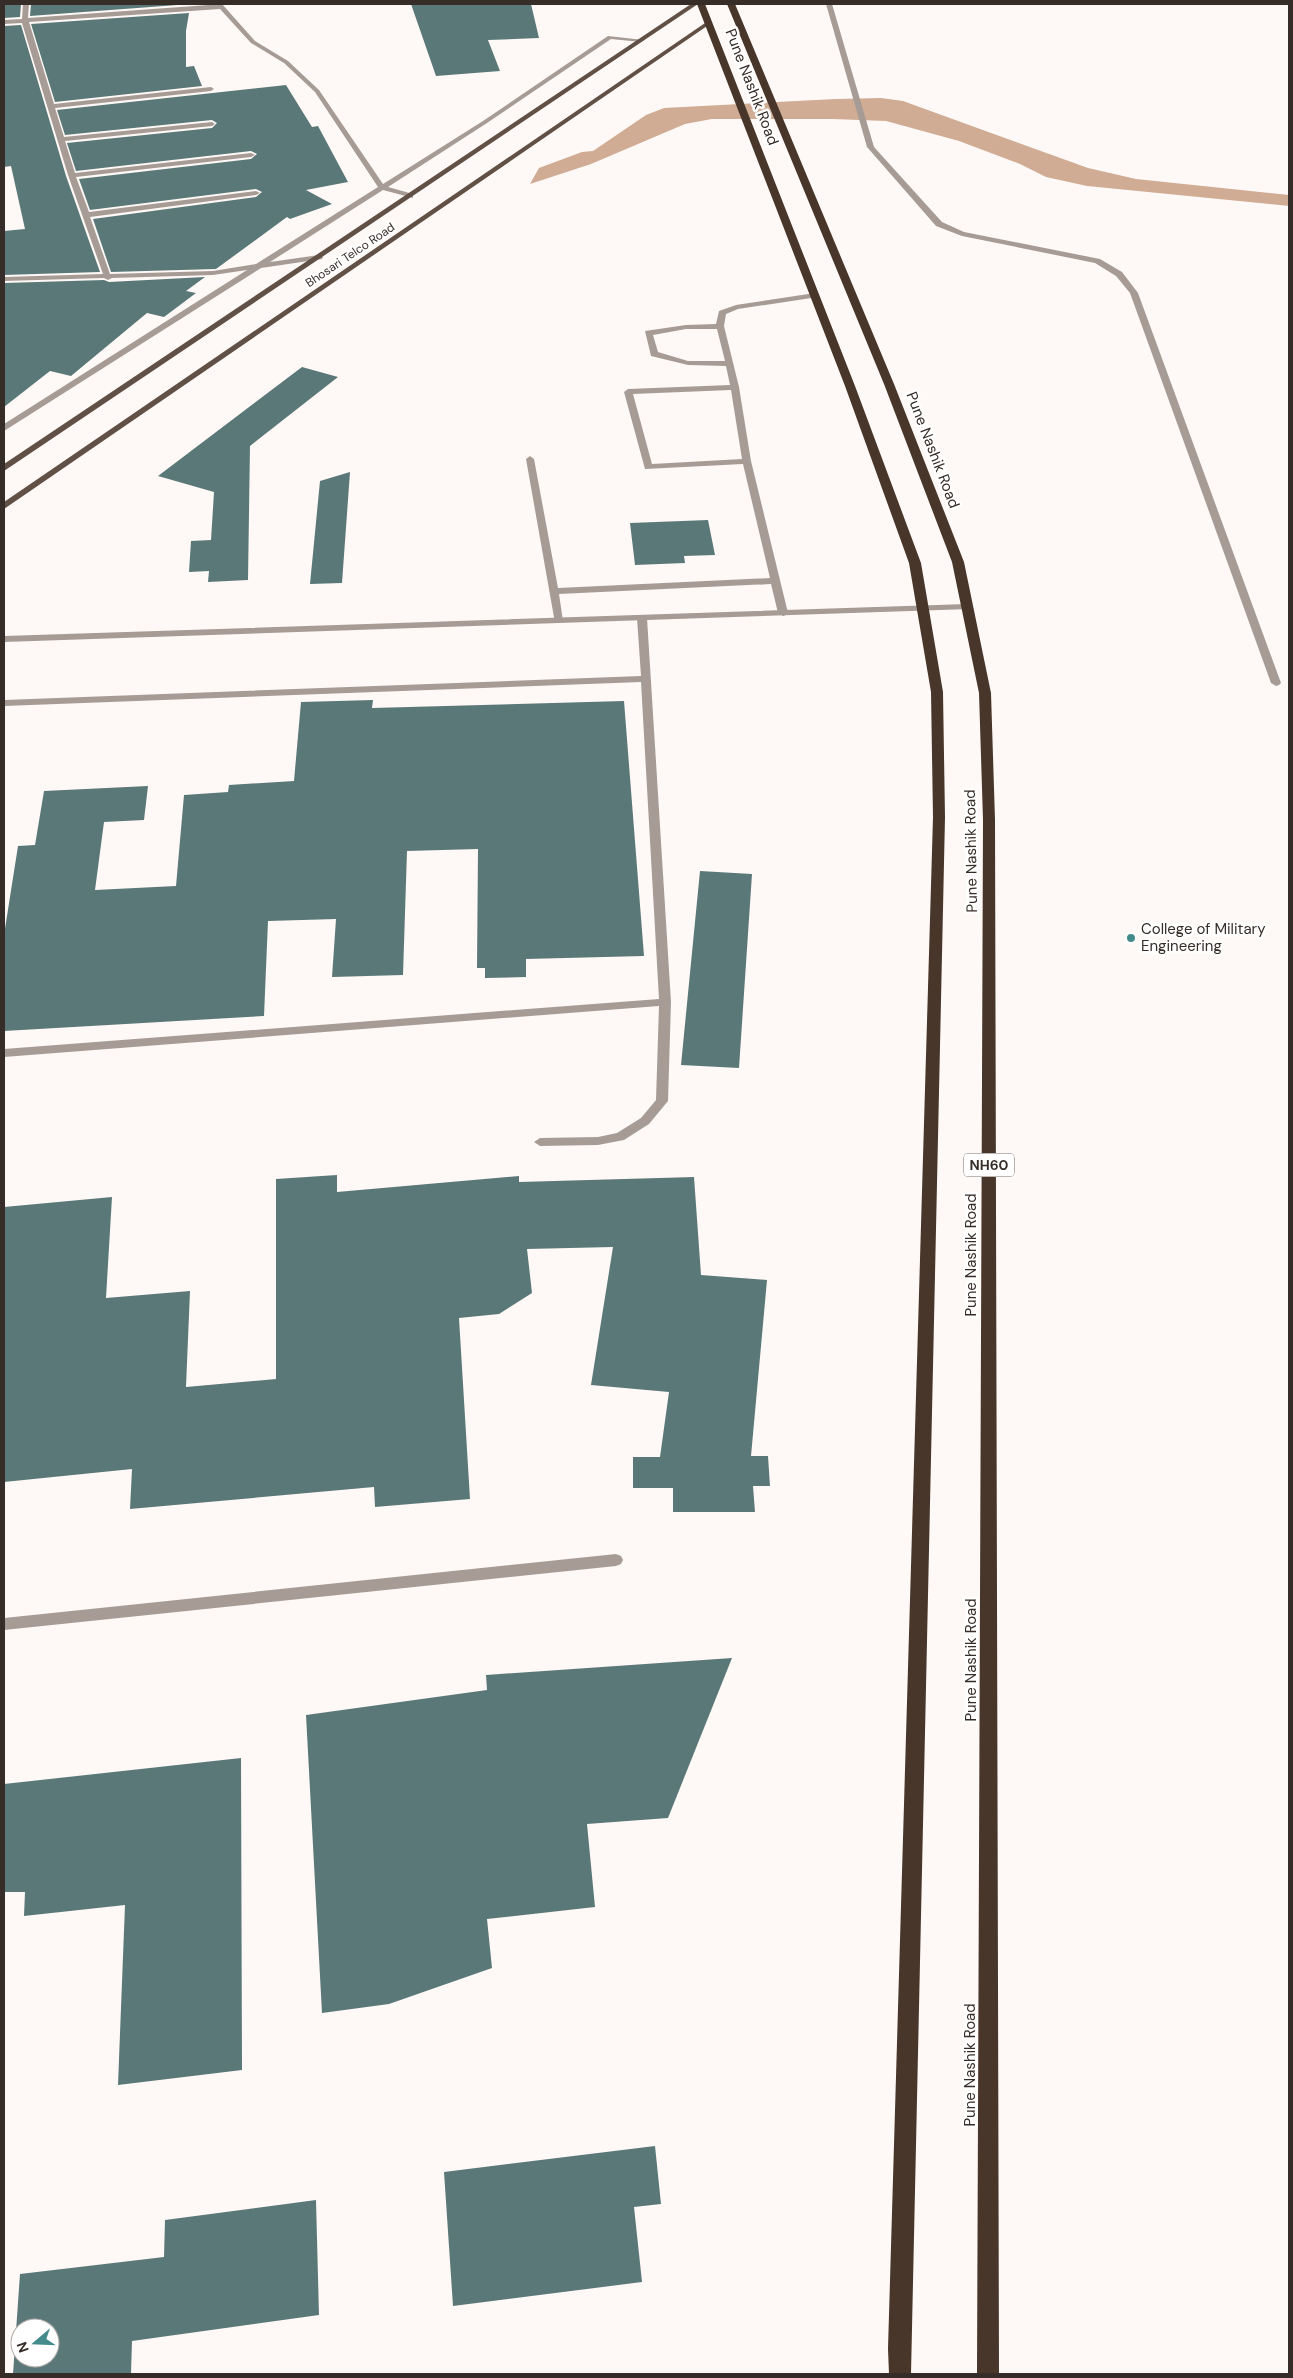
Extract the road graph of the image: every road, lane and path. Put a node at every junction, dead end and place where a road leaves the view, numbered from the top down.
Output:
1 (26, 4) edge
2 (696, 4) edge
3 (701, 4) edge
4 (731, 4) edge
5 (829, 4) edge
6 (220, 6) edge
7 (25, 21) junction
8 (4, 22) edge
9 (708, 23) junction
10 (641, 40) junction
11 (211, 89) dead end
12 (51, 106) junction
13 (212, 124) dead end
14 (61, 139) junction
15 (251, 155) dead end
16 (72, 175) junction
17 (382, 187) junction
18 (256, 193) dead end
19 (410, 196) junction
20 (86, 215) junction
21 (319, 257) junction
22 (258, 266) junction
23 (108, 278) junction
24 (4, 279) edge
25 (815, 295) junction
26 (720, 326) junction
27 (729, 364) junction
28 (735, 387) junction
29 (4, 428) edge
30 (530, 459) dead end
31 (747, 461) junction
32 (4, 468) edge
33 (4, 506) edge
34 (775, 581) junction
35 (554, 591) junction
36 (967, 607) junction
37 (923, 609) junction
38 (782, 613) junction
39 (642, 618) junction
40 (558, 621) junction
41 (4, 640) edge
42 (645, 679) junction
43 (1276, 683) dead end
44 (4, 703) edge
45 (665, 1002) junction
46 (4, 1053) edge
47 (540, 1142) dead end
48 (616, 1560) dead end
49 (4, 1624) edge
50 (900, 2374) edge
51 (988, 2374) edge

1 - 7 street
2 - 10 main road, Bhosari Telco Road
3 - 9 highway, Pune Nashik Road
4 - 36 highway, Pune Nashik Road / NH60
5 - 43 street
6 - 7 street
6 - 17 street
7 - 8 street
7 - 12 street
9 - 25 highway, Pune Nashik Road
9 - 33 main road, Bhosari Telco Road
10 - 17 street
10 - 19 main road, Bhosari Telco Road
11 - 12 street
12 - 14 street
13 - 14 street
14 - 16 street
15 - 16 street
16 - 20 street
17 - 19 street
17 - 22 street
18 - 20 street
19 - 21 main road, Bhosari Telco Road
20 - 23 street
21 - 22 street
21 - 32 main road, Bhosari Telco Road
22 - 23 street
22 - 29 street
23 - 24 street
25 - 26 street
25 - 37 highway, Pune Nashik Road
26 - 27 street
26 - 27 street
27 - 28 street
28 - 31 street
28 - 31 street
30 - 35 street
31 - 34 street
34 - 35 street
34 - 38 street
35 - 40 street
36 - 37 street
36 - 51 highway, Pune Nashik Road / NH60
37 - 38 street
37 - 50 highway, Pune Nashik Road
38 - 39 street
39 - 40 street
39 - 42 street
40 - 41 street
42 - 44 street
42 - 45 street
45 - 46 street
45 - 47 street
48 - 49 street

